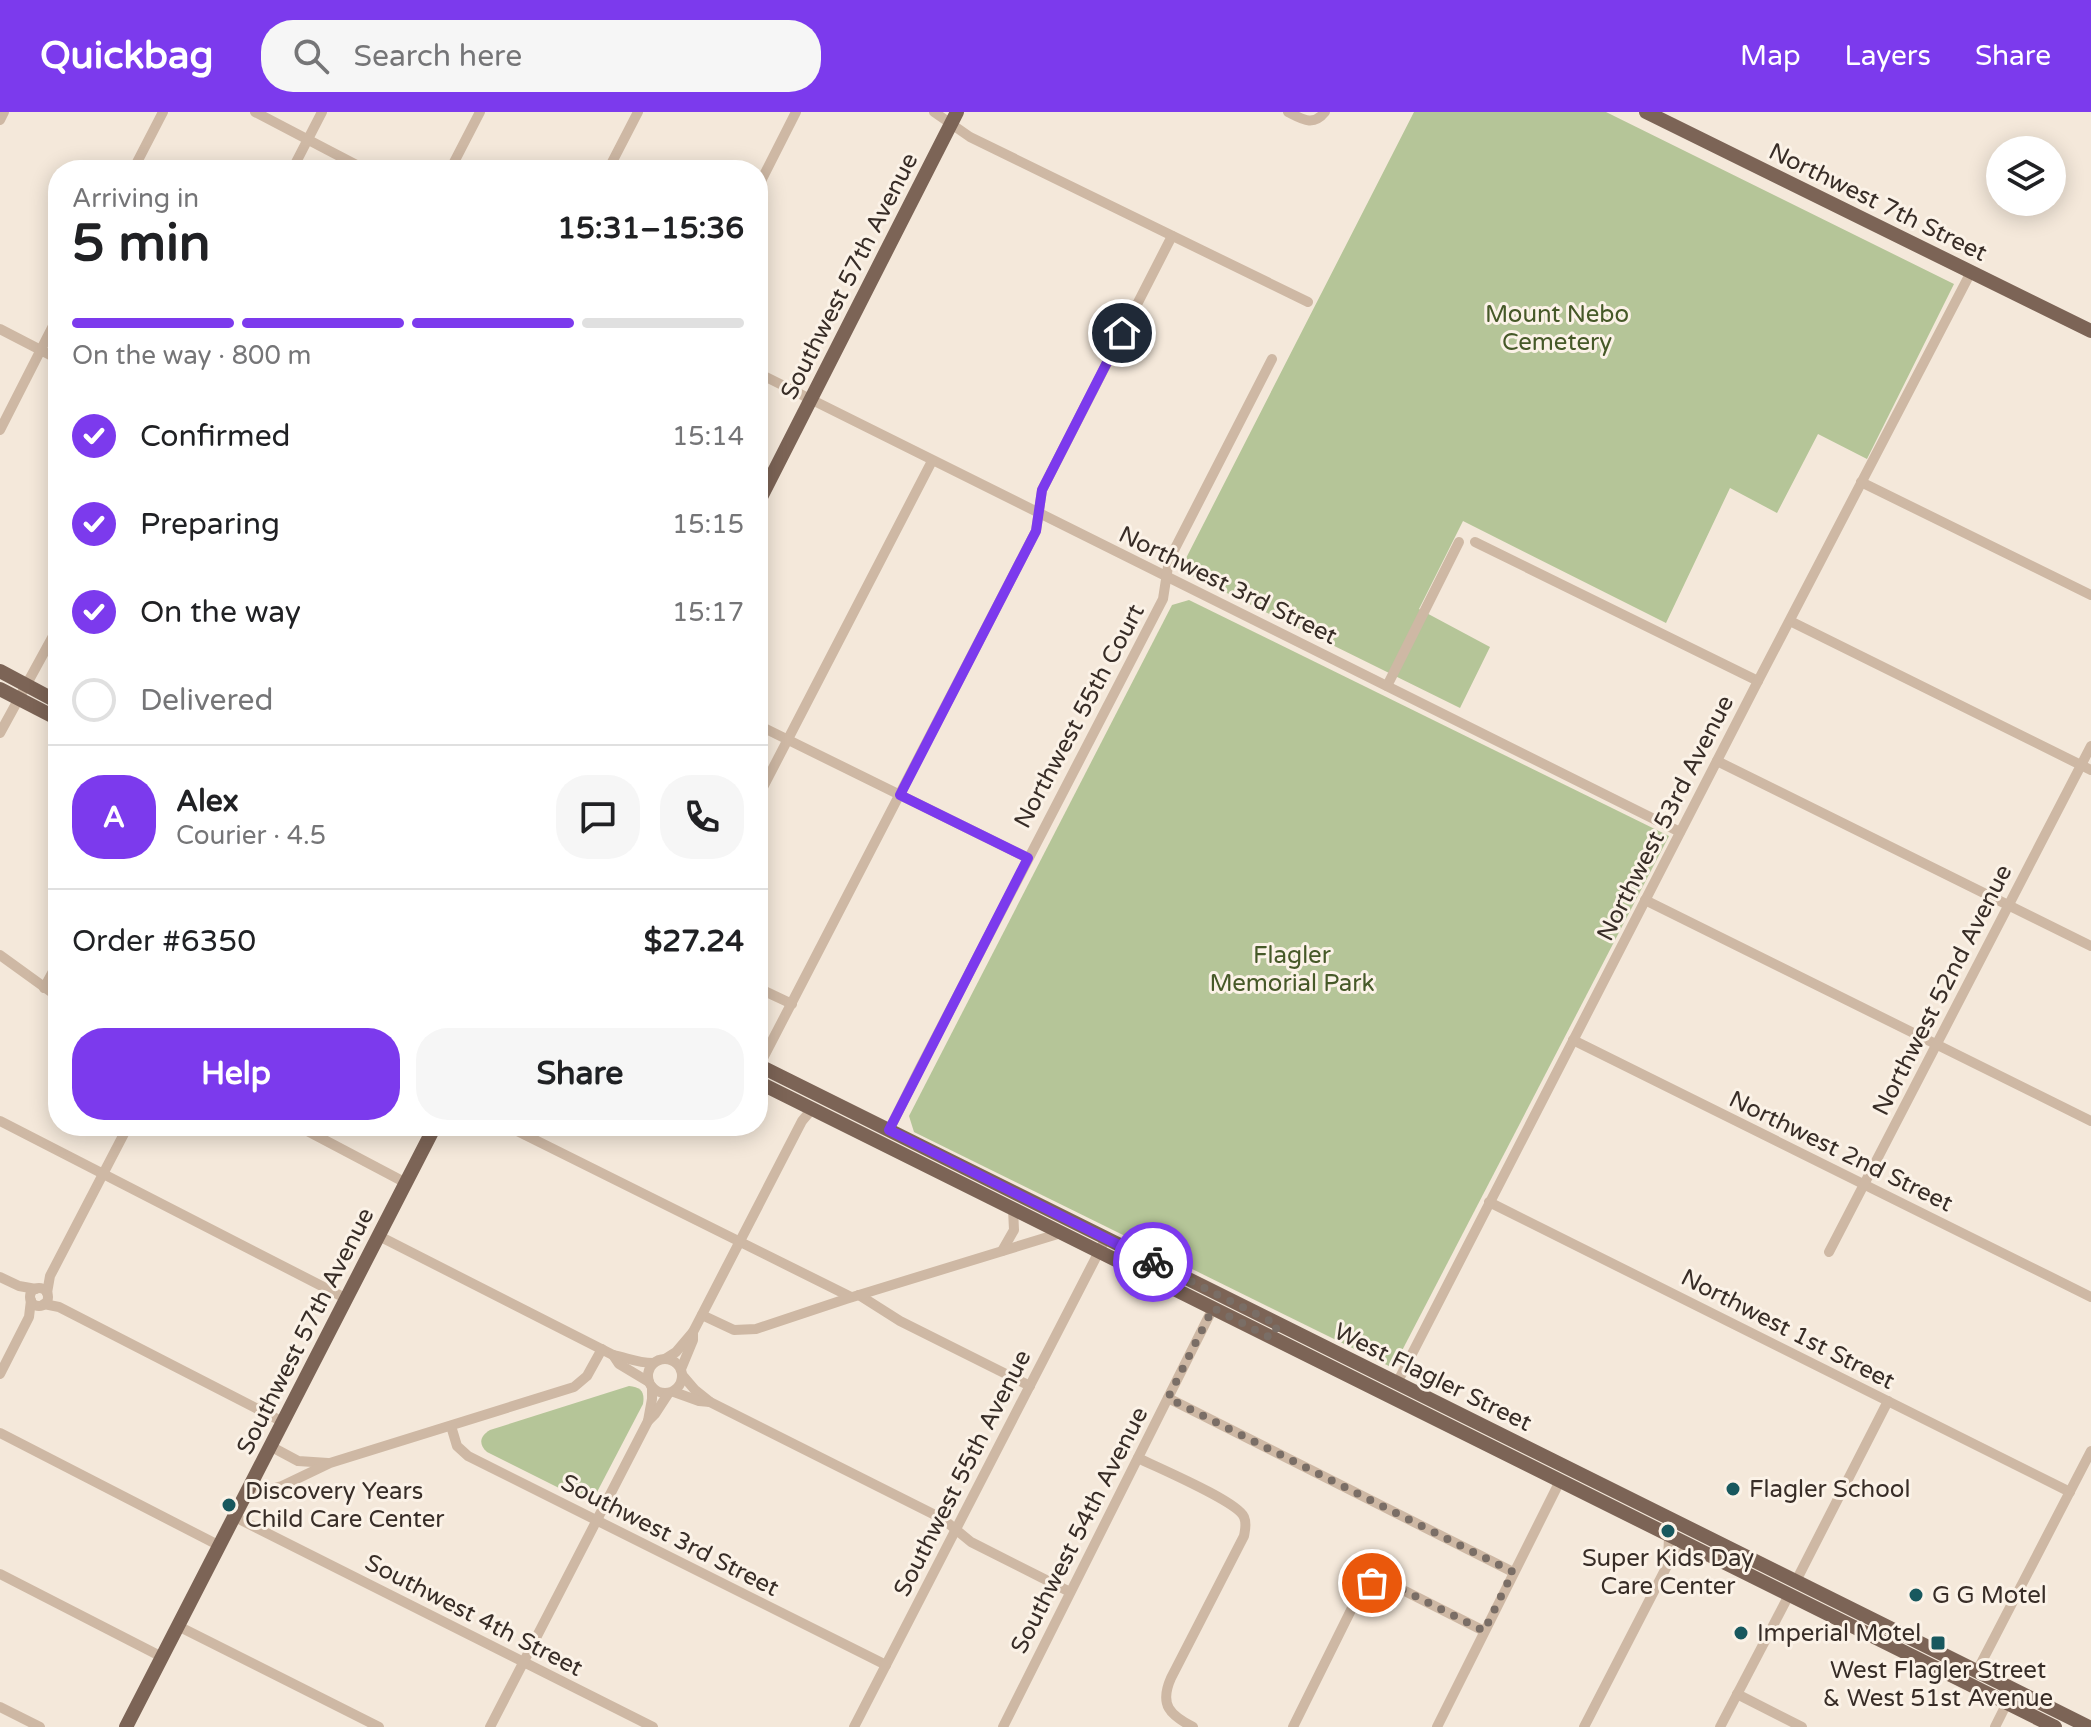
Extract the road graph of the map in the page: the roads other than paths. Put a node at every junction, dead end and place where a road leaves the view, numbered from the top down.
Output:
1 (4, 112) edge
2 (163, 112) edge
3 (255, 112) edge
4 (322, 112) edge
5 (480, 112) edge
6 (638, 112) edge
7 (796, 112) edge
8 (934, 112) edge
9 (1288, 112) edge
10 (1325, 112) edge
11 (1646, 112) edge
12 (954, 118) edge
13 (0, 120) edge
14 (308, 139) junction
15 (138, 160) edge
16 (297, 160) edge
17 (347, 160) edge
18 (455, 160) edge
19 (613, 160) edge
20 (768, 167) edge
21 (1172, 236) junction
22 (1971, 272) junction
23 (1308, 302) dead end
24 (0, 329) edge
25 (2091, 331) edge
26 (48, 336) edge
27 (41, 350) junction
28 (48, 354) edge
29 (1272, 359) dead end
30 (768, 378) edge
31 (811, 400) junction
32 (0, 430) edge
33 (932, 461) junction
34 (1861, 482) junction
35 (768, 484) edge
36 (1038, 513) junction
37 (1459, 542) dead end
38 (1475, 542) dead end
39 (1166, 577) junction
40 (2091, 595) edge
41 (1790, 621) junction
42 (48, 645) edge
43 (0, 671) edge
44 (1758, 681) junction
45 (1387, 686) junction
46 (0, 689) edge
47 (22, 692) junction
48 (48, 699) edge
49 (48, 712) edge
50 (768, 730) edge
51 (0, 733) edge
52 (788, 740) junction
53 (2091, 746) edge
54 (1717, 761) junction
55 (2086, 768) edge
56 (768, 778) edge
57 (900, 795) junction
58 (1680, 832) junction
59 (1028, 858) junction
60 (1645, 900) junction
61 (2008, 905) junction
62 (2091, 946) edge
63 (0, 955) edge
64 (48, 981) edge
65 (44, 988) junction
66 (48, 991) edge
67 (768, 993) edge
68 (792, 1004) junction
69 (1573, 1040) junction
70 (1936, 1044) junction
71 (768, 1048) edge
72 (768, 1071) edge
73 (768, 1087) edge
74 (842, 1107) junction
75 (812, 1109) junction
76 (0, 1121) edge
77 (2091, 1121) edge
78 (889, 1130) junction
79 (123, 1136) edge
80 (317, 1136) edge
81 (430, 1136) edge
82 (527, 1136) edge
83 (103, 1174) junction
84 (406, 1183) junction
85 (1864, 1185) junction
86 (1489, 1202) junction
87 (1013, 1209) junction
88 (1088, 1229) junction
89 (1061, 1233) junction
90 (379, 1236) junction
91 (740, 1241) junction
92 (1103, 1245) junction
93 (1001, 1252) junction
94 (1829, 1252) dead end
95 (0, 1277) edge
96 (855, 1296) junction
97 (40, 1297) junction
98 (2091, 1297) edge
99 (347, 1299) junction
100 (1213, 1308) junction
101 (702, 1315) junction
102 (1275, 1331) junction
103 (693, 1332) junction
104 (602, 1349) junction
105 (613, 1355) junction
106 (665, 1359) junction
107 (653, 1363) junction
108 (682, 1372) junction
109 (0, 1374) edge
110 (650, 1384) junction
111 (1030, 1386) junction
112 (1394, 1390) junction
113 (671, 1393) junction
114 (1168, 1398) junction
115 (1888, 1401) junction
116 (710, 1402) junction
117 (648, 1421) junction
118 (283, 1422) junction
119 (451, 1426) junction
120 (0, 1433) edge
121 (270, 1446) junction
122 (2091, 1451) edge
123 (1138, 1458) junction
124 (330, 1463) junction
125 (1560, 1481) junction
126 (1605, 1486) junction
127 (2070, 1492) junction
128 (246, 1496) junction
129 (235, 1517) junction
130 (597, 1520) junction
131 (955, 1529) junction
132 (1669, 1535) junction
133 (220, 1546) junction
134 (1690, 1546) junction
135 (1668, 1564) junction
136 (1513, 1572) junction
137 (0, 1574) edge
138 (1758, 1580) junction
139 (1796, 1581) junction
140 (1070, 1592) junction
141 (1789, 1595) junction
142 (178, 1626) junction
143 (1484, 1631) junction
144 (162, 1657) junction
145 (523, 1663) junction
146 (886, 1665) junction
147 (1940, 1670) junction
148 (1977, 1671) junction
149 (1737, 1694) junction
150 (2010, 1697) junction
151 (0, 1707) edge
152 (40, 1727) edge
153 (126, 1727) edge
154 (379, 1727) edge
155 (490, 1727) edge
156 (653, 1727) edge
157 (854, 1727) edge
158 (1003, 1727) edge
159 (1193, 1727) edge
160 (1293, 1727) edge
161 (1437, 1727) edge
162 (1584, 1727) edge
163 (1720, 1727) edge
164 (1802, 1727) edge
165 (1995, 1727) edge
166 (2055, 1727) edge
167 (2089, 1727) edge

1 - 13 street
2 - 15 street
3 - 14 street
4 - 14 street
5 - 18 street
6 - 19 street
7 - 20 street
8 - 12 street
9 - 10 street
11 - 22 main road, Northwest 7th Street
12 - 21 street
12 - 31 main road, Southwest 57th Avenue
14 - 16 street
14 - 17 street
21 - 23 street
21 - 36 street
22 - 25 main road, Northwest 7th Street
22 - 34 street, Northwest 53rd Avenue
24 - 27 street
26 - 27 street
27 - 28 street
27 - 32 street
29 - 39 street, Northwest 55th Court
30 - 31 street, Northwest 3rd Street
31 - 33 street, Northwest 3rd Street
31 - 35 main road, Southwest 57th Avenue
33 - 36 street, Northwest 3rd Street
33 - 52 street
34 - 40 street
34 - 41 street, Northwest 53rd Avenue
36 - 39 street, Northwest 3rd Street
36 - 57 street
37 - 45 street
38 - 44 street
39 - 45 street, Northwest 3rd Street
39 - 59 street, Northwest 55th Court
41 - 44 street, Northwest 53rd Avenue
41 - 55 street
42 - 47 street
43 - 47 main road
44 - 54 street, Northwest 53rd Avenue
45 - 58 street, Northwest 3rd Street
46 - 47 main road
47 - 48 main road
47 - 49 main road
47 - 51 street
50 - 52 street
52 - 56 street
52 - 57 street
53 - 55 street, Northwest 52nd Avenue
54 - 58 street, Northwest 53rd Avenue
54 - 61 street
55 - 61 street, Northwest 52nd Avenue
57 - 59 street
57 - 68 street
58 - 60 street, Northwest 53rd Avenue
59 - 78 street, Northwest 55th Court
60 - 69 street, Northwest 53rd Avenue
60 - 70 street
61 - 62 street
61 - 70 street, Northwest 52nd Avenue
63 - 65 street
64 - 65 street
65 - 66 street
67 - 68 street
68 - 71 street
69 - 85 street, Northwest 2nd Street
69 - 86 street, Northwest 53rd Avenue
70 - 77 street
70 - 85 street, Northwest 52nd Avenue
72 - 74 main road, West Flagler Street
73 - 75 main road, West Flagler Street
74 - 75 main road
74 - 78 main road, West Flagler Street
75 - 87 main road, West Flagler Street
75 - 91 street
76 - 83 street
78 - 88 main road, West Flagler Street
79 - 83 street
80 - 84 street
81 - 84 main road, Southwest 57th Avenue
82 - 91 street
83 - 97 street
83 - 99 street
84 - 90 main road, Southwest 57th Avenue
85 - 94 street, Northwest 52nd Avenue
85 - 98 street, Northwest 2nd Street
86 - 112 street, Northwest 53rd Avenue
86 - 115 street, Northwest 1st Street
87 - 89 main road, West Flagler Street
87 - 93 street
88 - 89 main road
88 - 92 main road, West Flagler Street
89 - 92 main road, West Flagler Street
89 - 93 street
90 - 99 main road, Southwest 57th Avenue
90 - 104 street
91 - 96 street
91 - 101 street
92 - 100 main road, West Flagler Street
92 - 102 main road, West Flagler Street
92 - 111 street, Southwest 55th Avenue
93 - 96 street
95 - 97 street
96 - 101 street
96 - 111 street
97 - 109 street
97 - 118 street
99 - 118 main road, Southwest 57th Avenue
100 - 102 main road, West Flagler Street
100 - 114 street, Southwest 54th Avenue
101 - 103 street
102 - 112 main road, West Flagler Street
102 - 112 main road, West Flagler Street
103 - 106 street
103 - 108 street
104 - 105 street
104 - 119 street
105 - 107 street
105 - 110 street
106 - 107 street
106 - 108 street
107 - 110 street
108 - 113 street
108 - 116 street
110 - 113 street
110 - 117 street
111 - 131 street, Southwest 55th Avenue
112 - 125 main road, West Flagler Street
112 - 126 main road, West Flagler Street
113 - 116 street
113 - 117 street
114 - 123 street, Southwest 54th Avenue
114 - 136 street
115 - 127 street, Northwest 1st Street
115 - 139 street
116 - 131 street
117 - 130 street
118 - 121 main road, Southwest 57th Avenue
119 - 124 street
119 - 130 street, Southwest 3rd Street
120 - 133 street
121 - 124 street
121 - 128 main road, Southwest 57th Avenue
122 - 127 street
123 - 140 street, Southwest 54th Avenue
123 - 159 street
124 - 128 street
125 - 126 main road
125 - 132 main road, West Flagler Street
125 - 136 street
126 - 139 main road, West Flagler Street
127 - 148 street
128 - 129 main road, Southwest 57th Avenue
129 - 133 main road, Southwest 57th Avenue
129 - 145 street, Southwest 4th Street
130 - 145 street
130 - 146 street, Southwest 3rd Street
131 - 140 street
131 - 146 street, Southwest 55th Avenue
132 - 134 main road, West Flagler Street
132 - 135 street
133 - 142 main road, Southwest 57th Avenue
134 - 135 street
134 - 138 main road, West Flagler Street
135 - 162 street
136 - 143 street
137 - 144 street
138 - 139 main road
138 - 141 main road, West Flagler Street
139 - 148 main road, West Flagler Street
140 - 158 street, Southwest 54th Avenue
141 - 147 main road, West Flagler Street
141 - 149 street
142 - 144 main road, Southwest 57th Avenue
142 - 154 street
143 - 160 street
143 - 161 street
144 - 153 main road, Southwest 57th Avenue
145 - 155 street
145 - 156 street, Southwest 4th Street
146 - 157 street, Southwest 55th Avenue
147 - 148 main road
147 - 150 main road, West Flagler Street
148 - 150 main road, West Flagler Street
149 - 163 street
149 - 164 street
150 - 165 street
150 - 166 main road, West Flagler Street
150 - 167 main road, West Flagler Street
151 - 152 street

